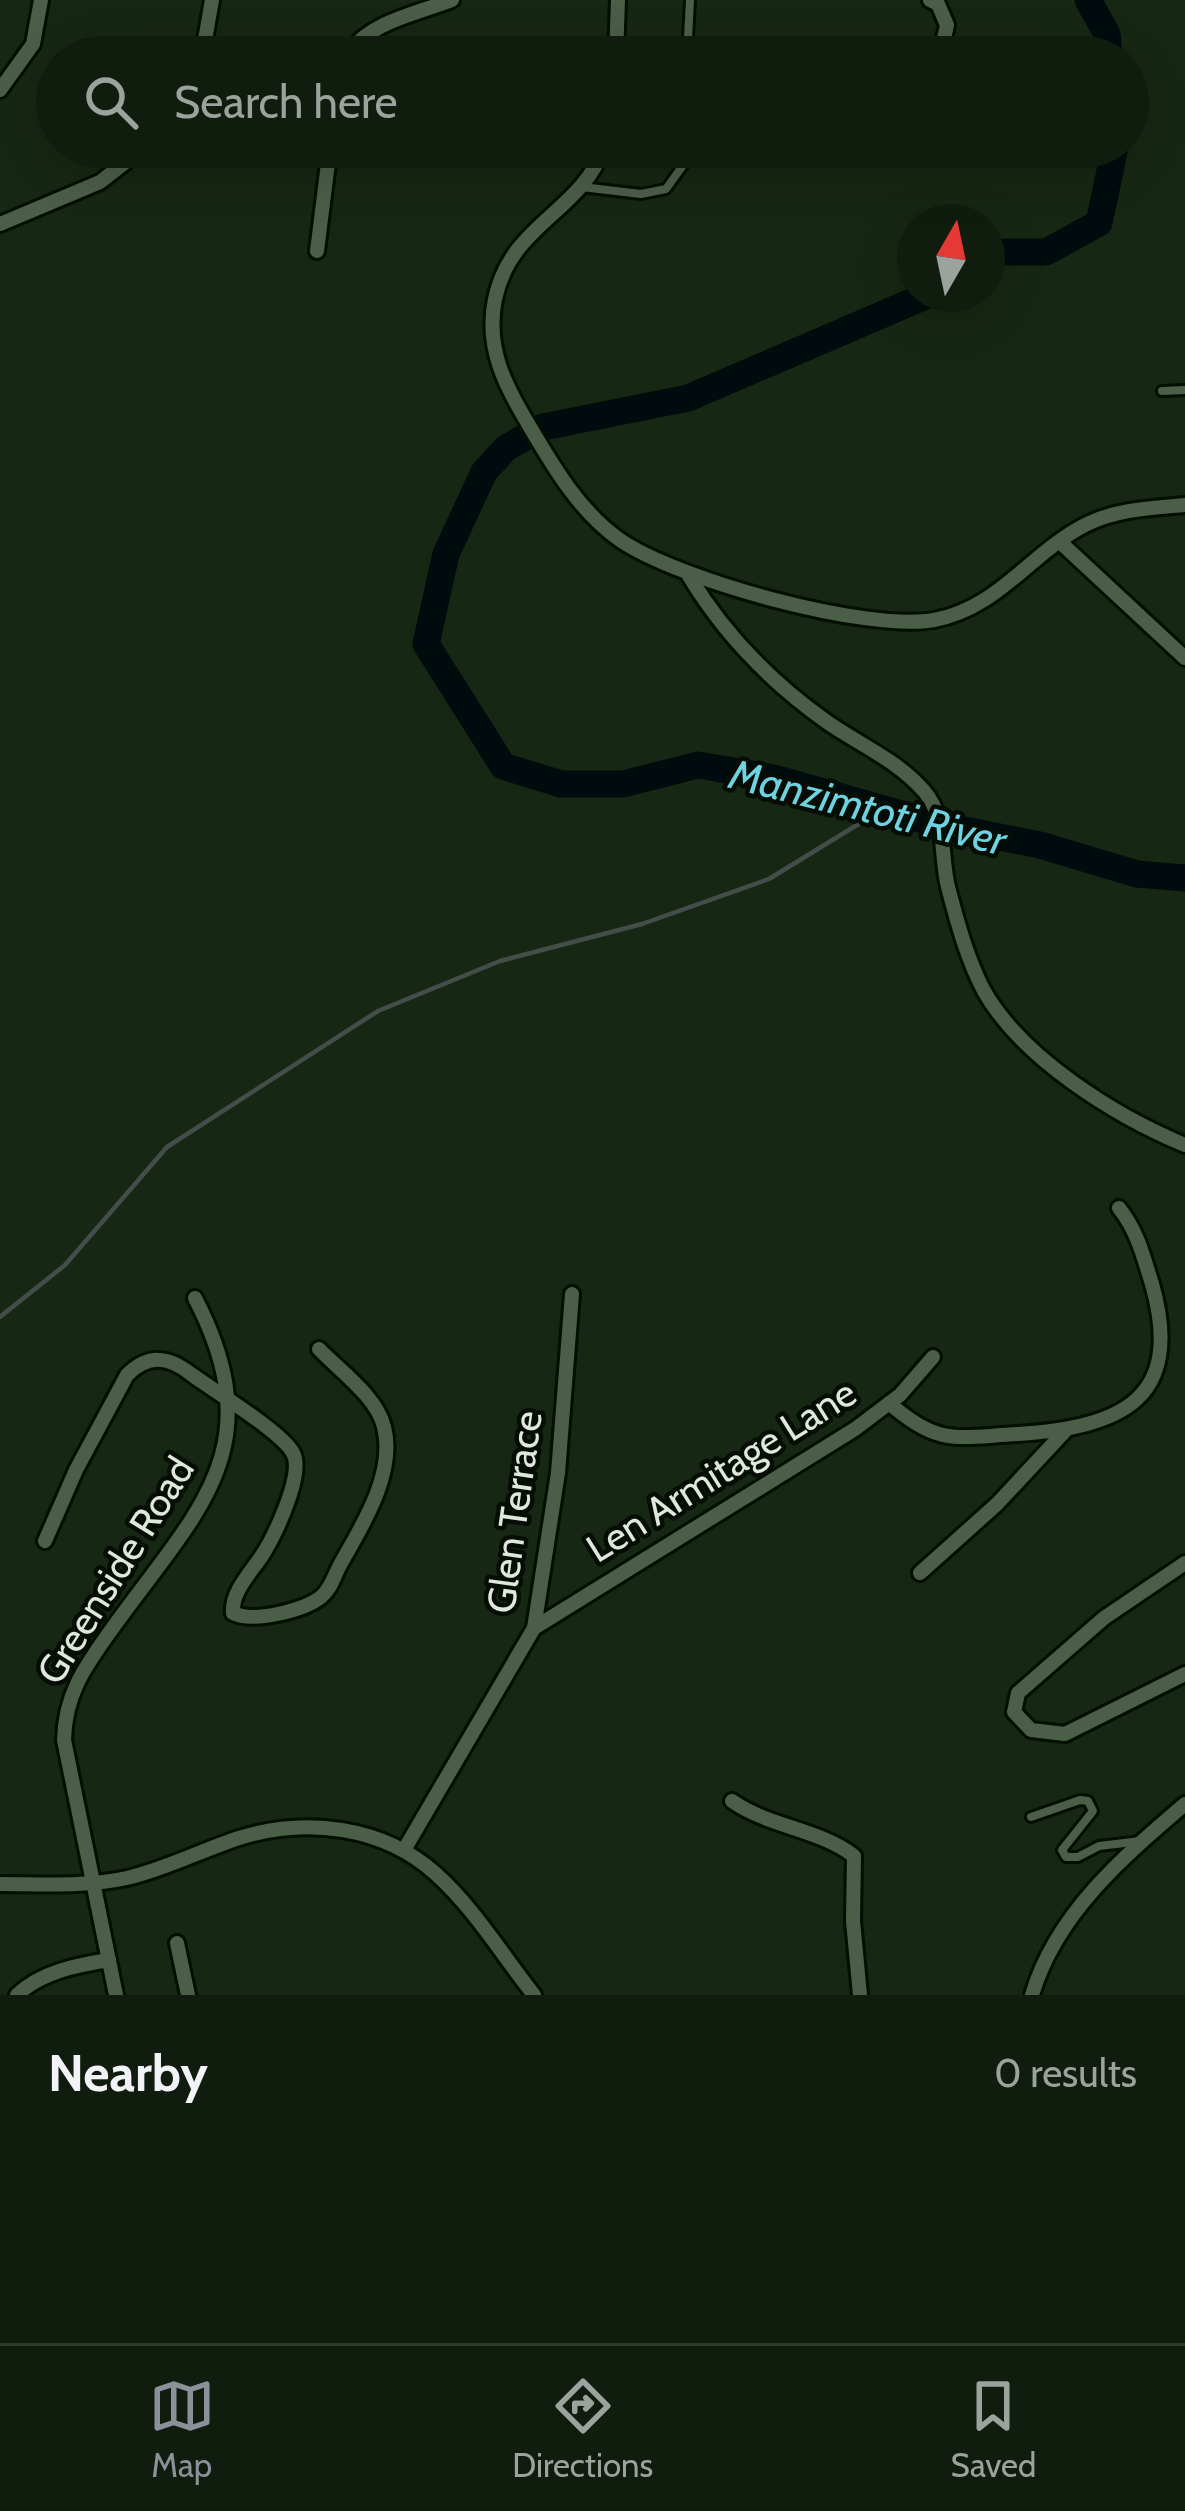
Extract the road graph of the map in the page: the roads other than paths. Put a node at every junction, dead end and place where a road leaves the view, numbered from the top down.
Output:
1 (41, 0) edge
2 (212, 0) edge
3 (452, 0) edge
4 (618, 0) edge
5 (690, 0) edge
6 (930, 0) edge
7 (206, 36) edge
8 (365, 36) edge
9 (617, 36) edge
10 (688, 36) edge
11 (945, 36) edge
12 (0, 90) edge
13 (118, 168) edge
14 (327, 168) edge
15 (593, 168) edge
16 (681, 168) edge
17 (582, 188) junction
18 (0, 224) edge
19 (317, 251) dead end
20 (1185, 390) edge
21 (1162, 391) dead end
22 (1185, 505) edge
23 (1060, 542) junction
24 (689, 577) junction
25 (1185, 658) edge
26 (1185, 1145) edge
27 (1119, 1208) dead end
28 (572, 1294) dead end
29 (195, 1298) dead end
30 (319, 1349) dead end
31 (933, 1358) dead end
32 (889, 1403) junction
33 (231, 1405) junction
34 (1066, 1430) junction
35 (45, 1541) dead end
36 (1185, 1563) edge
37 (920, 1574) dead end
38 (534, 1628) junction
39 (1185, 1674) edge
40 (732, 1801) dead end
41 (1185, 1804) edge
42 (1031, 1817) dead end
43 (1142, 1840) junction
44 (404, 1850) junction
45 (92, 1883) junction
46 (0, 1884) edge
47 (177, 1943) dead end
48 (110, 1960) junction
49 (17, 1995) edge
50 (116, 1995) edge
51 (188, 1995) edge
52 (534, 1995) edge
53 (860, 1995) edge
54 (1032, 1995) edge

1 - 12 street
2 - 7 street
3 - 8 street
4 - 9 street
5 - 10 lane
6 - 11 street
13 - 18 street
14 - 19 street
15 - 17 street
16 - 17 lane
17 - 24 street
20 - 21 lane
22 - 23 street
23 - 24 street
23 - 25 street
24 - 26 street
27 - 34 street
28 - 38 street, Glen Terrace
29 - 33 street, Greenside Road
30 - 33 street
31 - 32 street, Len Armitage Lane
32 - 34 street
32 - 38 street, Len Armitage Lane
33 - 35 street
33 - 45 street, Greenside Road
34 - 37 street
36 - 39 street
38 - 44 street, Glen Terrace
40 - 53 street
41 - 43 street
42 - 43 lane
43 - 54 street
44 - 45 street
44 - 52 street
45 - 46 street
45 - 48 street, Greenside Road
47 - 51 street
48 - 49 street
48 - 50 street, Greenside Road

